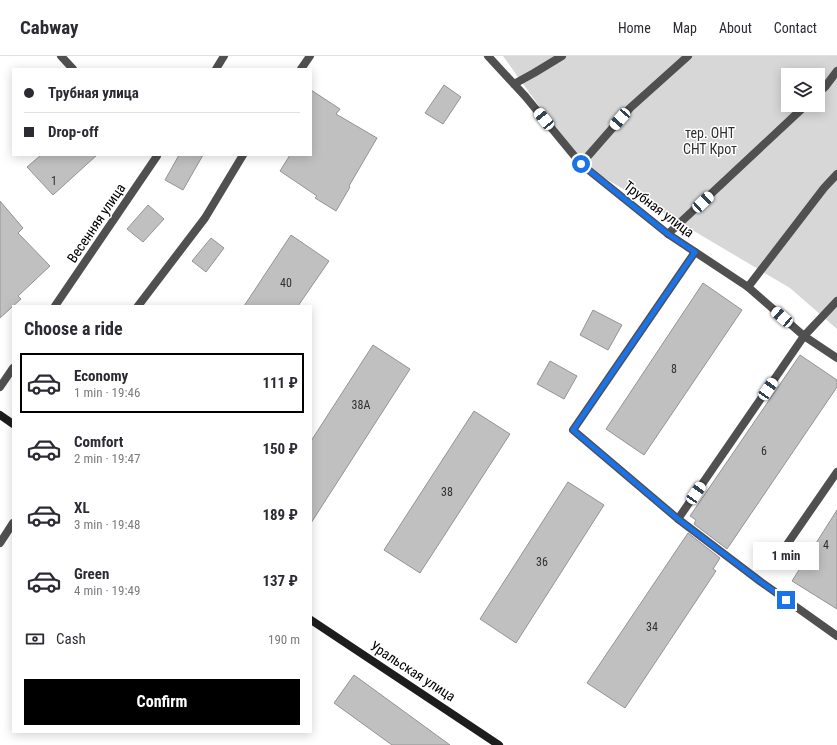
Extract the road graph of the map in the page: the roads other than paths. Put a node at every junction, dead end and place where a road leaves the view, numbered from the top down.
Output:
1 (61, 56) edge
2 (224, 56) edge
3 (310, 56) edge
4 (488, 56) edge
5 (562, 56) edge
6 (688, 56) edge
7 (72, 68) edge
8 (217, 68) edge
9 (302, 68) edge
10 (837, 71) edge
11 (514, 84) junction
12 (825, 87) edge
13 (799, 112) edge
14 (157, 156) edge
15 (242, 156) edge
16 (581, 164) junction
17 (837, 174) edge
18 (668, 234) junction
19 (695, 252) junction
20 (748, 287) junction
21 (837, 301) edge
22 (56, 305) edge
23 (139, 305) edge
24 (804, 336) junction
25 (837, 358) edge
26 (12, 369) edge
27 (0, 387) edge
28 (0, 415) edge
29 (12, 423) edge
30 (837, 472) edge
31 (678, 519) junction
32 (12, 525) edge
33 (0, 543) edge
34 (779, 556) dead end
35 (312, 621) edge
36 (837, 636) edge
37 (499, 745) edge

1 - 7 street
2 - 8 street
3 - 9 street
4 - 11 street, Трубная улица
5 - 11 street
6 - 16 street
10 - 12 street
11 - 16 street, Трубная улица
13 - 18 street
14 - 22 street, Весенняя улица
15 - 23 street
16 - 18 street, Трубная улица
17 - 20 street
18 - 19 street, Трубная улица
19 - 20 street, Трубная улица
19 - 31 street
20 - 24 street, Трубная улица
21 - 24 street
24 - 25 street, Трубная улица
24 - 31 street
26 - 27 street
28 - 29 street
30 - 34 street
31 - 36 street
32 - 33 street
35 - 37 street, Уральская улица

